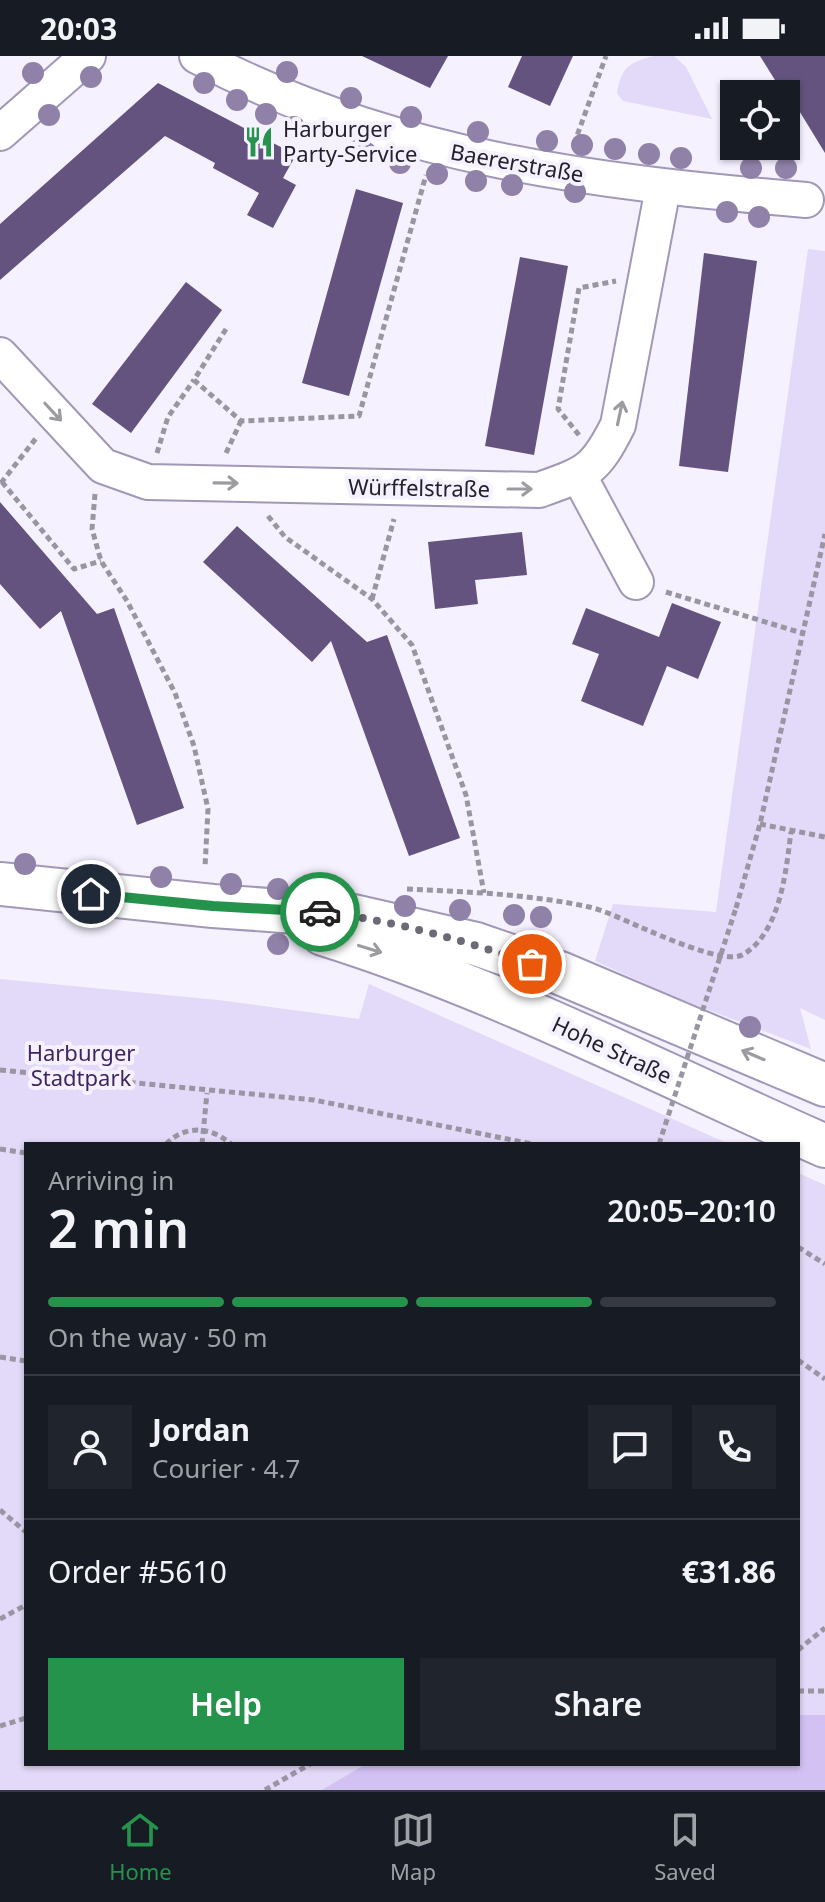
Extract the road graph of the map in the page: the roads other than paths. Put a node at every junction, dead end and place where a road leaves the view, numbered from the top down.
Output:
1 (88, 56) edge
2 (197, 56) edge
3 (0, 133) edge
4 (663, 188) junction
5 (806, 200) dead end
6 (0, 355) edge
7 (590, 468) junction
8 (636, 582) road end
9 (0, 884) edge
10 (209, 887) junction
11 (825, 1085) edge
12 (825, 1146) edge

1 - 3 street
2 - 4 street, Baererstraße
4 - 5 street, Baererstraße
7 -> 4 street
6 -> 7 street, Würffelstraße
7 - 8 street
9 - 10 main road, Hohe Straße
11 -> 10 main road, Hohe Straße
10 -> 12 main road, Hohe Straße

